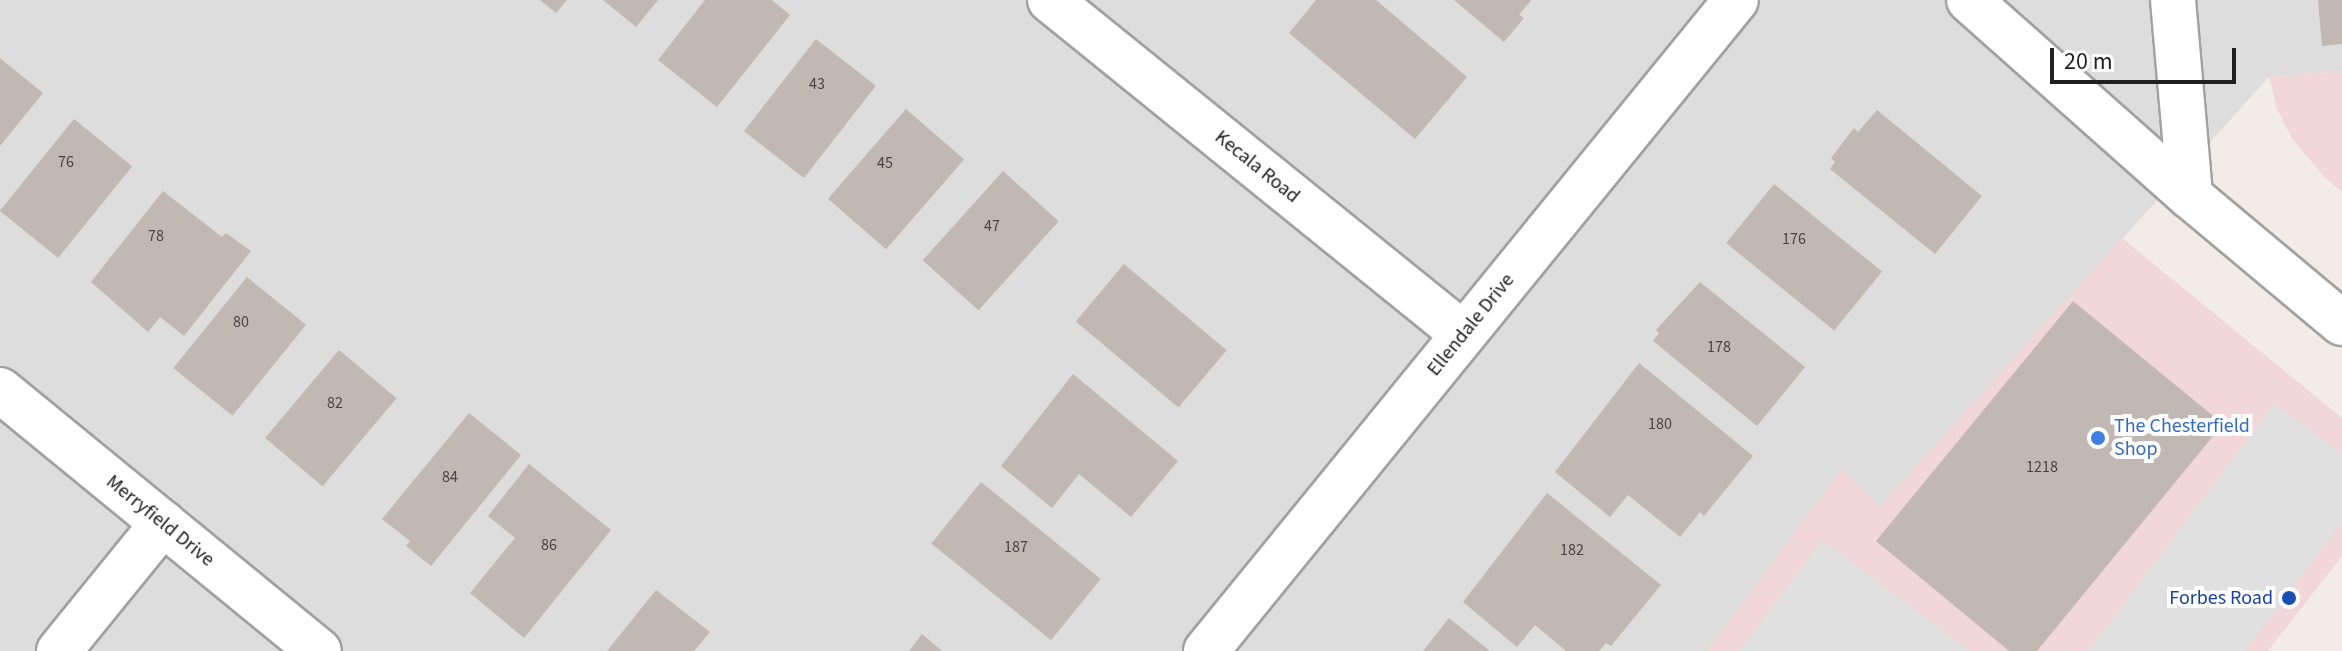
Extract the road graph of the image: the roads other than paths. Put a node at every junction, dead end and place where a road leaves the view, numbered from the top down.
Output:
1 (1050, 0) edge
2 (1736, 0) edge
3 (1969, 0) edge
4 (2173, 0) edge
5 (2190, 196) junction
6 (2342, 323) edge
7 (1463, 334) junction
8 (0, 390) edge
9 (163, 523) junction
10 (59, 651) edge
11 (319, 651) edge
12 (1206, 651) edge

1 - 7 street, Kecala Road
2 - 7 street, Ellendale Drive
3 - 5 street
4 - 5 street
5 - 6 street
7 - 12 street, Ellendale Drive
8 - 9 street, Merryfield Drive
9 - 10 street
9 - 11 street, Merryfield Drive

